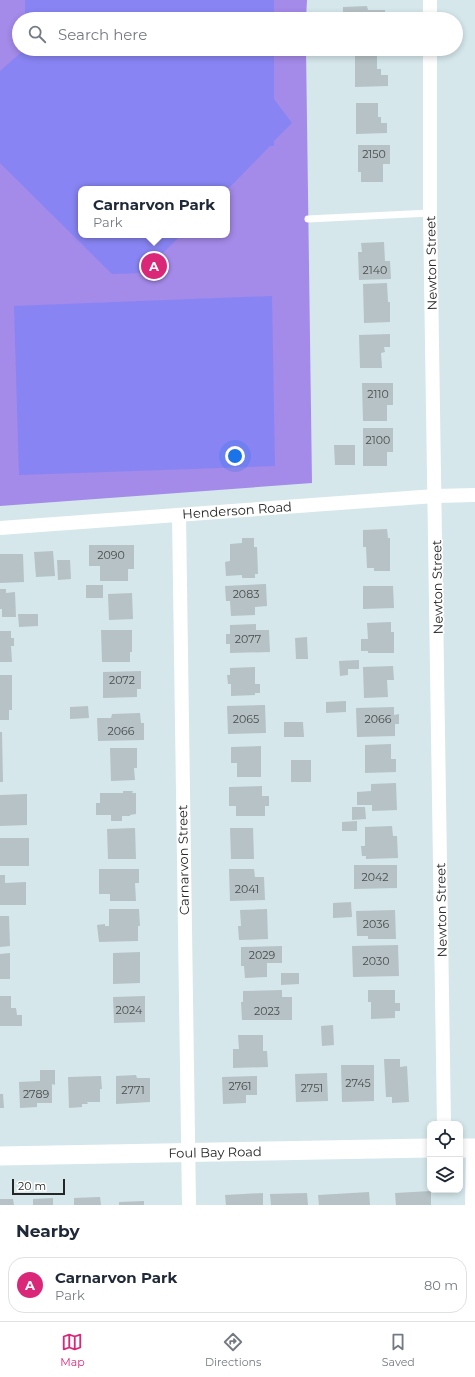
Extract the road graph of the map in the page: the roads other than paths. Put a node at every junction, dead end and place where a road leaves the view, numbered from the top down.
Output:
1 (430, 0) edge
2 (430, 12) edge
3 (430, 56) edge
4 (430, 213) junction
5 (308, 218) dead end
6 (475, 495) edge
7 (435, 496) junction
8 (179, 514) junction
9 (0, 528) edge
10 (444, 1121) edge
11 (427, 1148) edge
12 (469, 1148) edge
13 (187, 1153) junction
14 (0, 1156) edge
15 (189, 1205) edge
16 (472, 1205) edge

1 - 2 street
3 - 4 street, Newton Street
4 - 5 lane
4 - 7 street, Newton Street
6 - 7 street, Henderson Road
7 - 8 street, Henderson Road
7 - 10 street, Newton Street
8 - 9 street, Henderson Road
8 - 13 street, Carnarvon Street
11 - 13 main road, Foul Bay Road
12 - 16 street
13 - 14 main road, Foul Bay Road
13 - 15 street, Carnarvon Street

